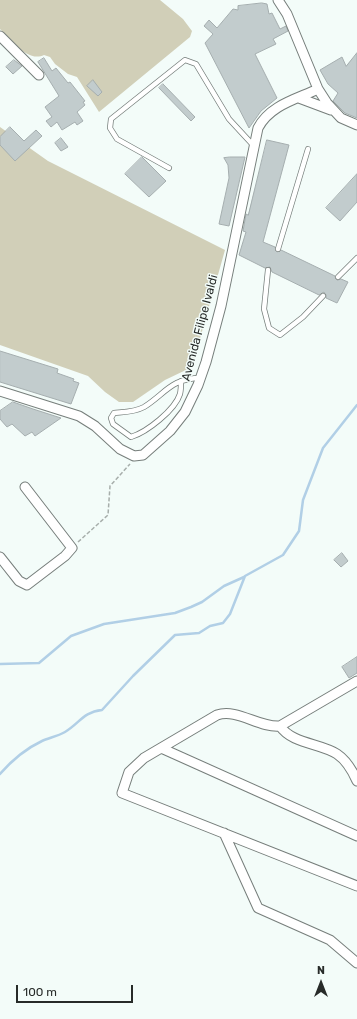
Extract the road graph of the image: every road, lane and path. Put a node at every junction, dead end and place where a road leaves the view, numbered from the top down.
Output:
1 (278, 0) edge
2 (0, 36) edge
3 (39, 75) dead end
4 (318, 89) junction
5 (299, 98) junction
6 (333, 110) junction
7 (357, 125) edge
8 (253, 145) junction
9 (308, 149) dead end
10 (169, 168) dead end
11 (278, 249) dead end
12 (357, 258) edge
13 (268, 270) dead end
14 (338, 277) dead end
15 (323, 296) dead end
16 (201, 378) junction
17 (181, 381) junction
18 (0, 391) edge
19 (137, 457) junction
20 (25, 487) dead end
21 (72, 548) junction
22 (0, 557) edge
23 (357, 681) edge
24 (280, 726) junction
25 (161, 748) junction
26 (357, 781) edge
27 (224, 834) junction
28 (357, 836) edge
29 (357, 886) edge
30 (357, 963) edge

1 - 4 street
2 - 3 street
4 - 5 street, Avenida Filipe Ivaldi
4 - 6 street
5 - 6 street
5 - 8 street, Avenida Filipe Ivaldi
6 - 7 street
8 - 10 lane
8 - 16 street, Avenida Filipe Ivaldi
9 - 11 lane
12 - 14 lane
13 - 15 lane
16 - 17 lane
16 - 19 street, Avenida Filipe Ivaldi
17 - 17 lane
18 - 19 street
19 - 21 path
20 - 21 street
21 - 22 street
23 - 24 street
24 - 25 street
24 - 26 street
25 - 27 street
25 - 28 street
27 - 29 street
27 - 30 street

